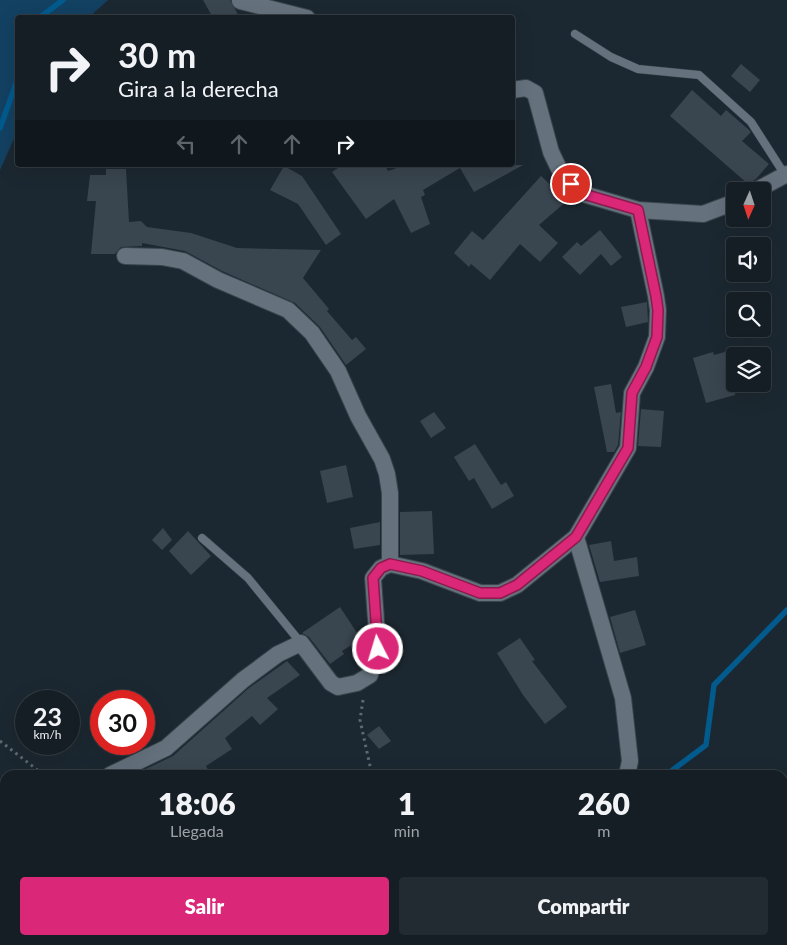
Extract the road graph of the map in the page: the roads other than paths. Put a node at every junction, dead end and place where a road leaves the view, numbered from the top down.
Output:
1 (240, 1) edge
2 (295, 15) edge
3 (576, 34) dead end
4 (515, 90) edge
5 (786, 175) edge
6 (771, 183) edge
7 (726, 205) edge
8 (638, 210) junction
9 (125, 256) dead end
10 (576, 537) junction
11 (202, 538) dead end
12 (390, 564) junction
13 (301, 643) junction
14 (120, 770) edge
15 (628, 770) edge

1 - 2 street
3 - 5 lane
4 - 8 street
5 - 6 street
7 - 8 street
8 - 10 street
9 - 12 street
10 - 12 street
10 - 15 street
11 - 13 lane
12 - 13 street
13 - 14 street

